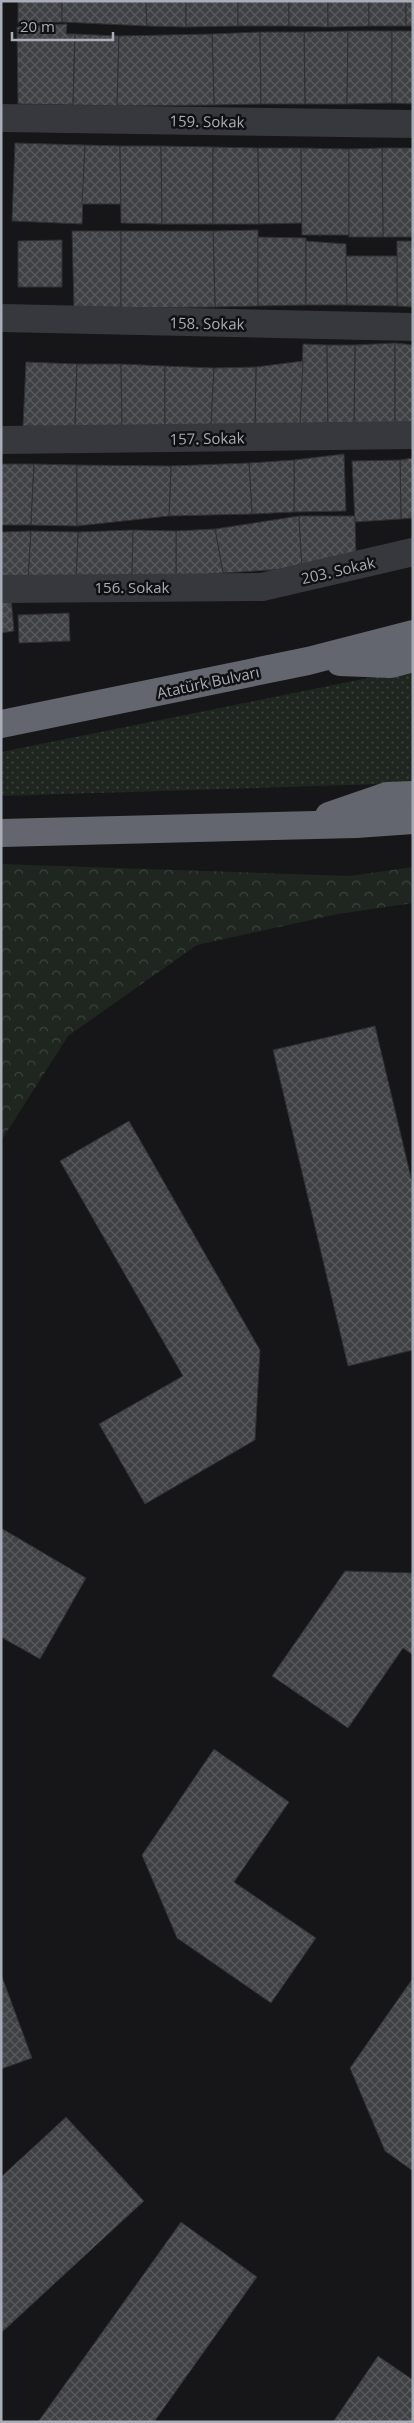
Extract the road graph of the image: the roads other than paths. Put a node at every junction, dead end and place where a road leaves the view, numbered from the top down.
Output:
1 (1, 118) edge
2 (413, 124) edge
3 (1, 318) edge
4 (413, 327) edge
5 (413, 435) edge
6 (1, 440) edge
7 (413, 552) edge
8 (262, 587) joint
9 (1, 589) edge
10 (413, 634) edge
11 (413, 658) edge
12 (308, 661) junction
13 (1, 724) edge
14 (413, 795) edge
15 (413, 820) edge
16 (306, 824) junction
17 (1, 833) edge

1 - 2 street, 159. Sokak
3 - 4 street, 158. Sokak
5 - 6 street, 157. Sokak
7 - 8 street, 203. Sokak
8 - 9 street, 156. Sokak
10 - 12 highway, Atatürk Bulvarı
11 - 12 highway
12 - 13 highway, Atatürk Bulvarı
14 - 16 highway
15 - 16 highway
16 - 17 highway

